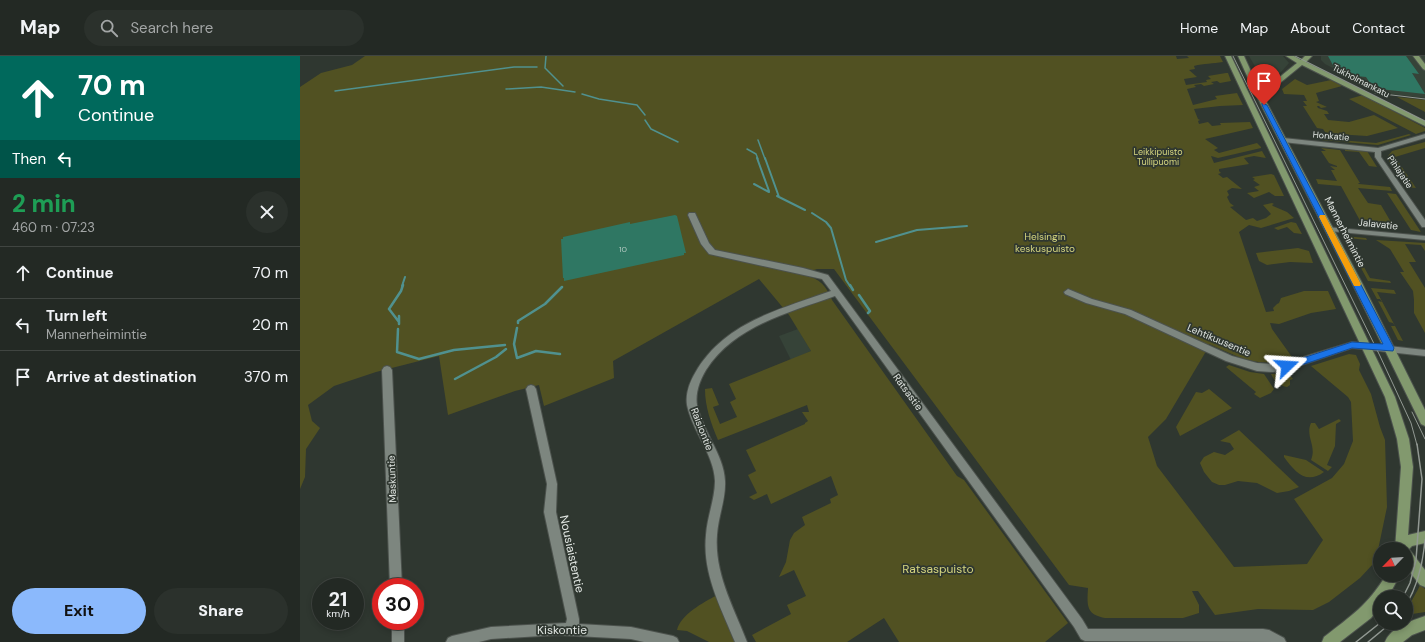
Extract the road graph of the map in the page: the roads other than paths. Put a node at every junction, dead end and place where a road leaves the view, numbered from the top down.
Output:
1 (1228, 56) edge
2 (1241, 56) edge
3 (1289, 56) edge
4 (1416, 56) edge
5 (1308, 59) edge
6 (1425, 68) edge
7 (1255, 87) junction
8 (1244, 89) junction
9 (1425, 118) edge
10 (1425, 124) edge
11 (1425, 136) edge
12 (1283, 140) junction
13 (1378, 150) junction
14 (692, 215) dead end
15 (1425, 225) edge
16 (1329, 229) junction
17 (1425, 238) edge
18 (1068, 292) dead end
19 (835, 293) junction
20 (1366, 346) junction
21 (1390, 348) junction
22 (1425, 353) edge
23 (387, 370) dead end
24 (531, 390) dead end
25 (1425, 421) edge
26 (1425, 537) edge
27 (1403, 542) edge
28 (1408, 542) edge
29 (1413, 566) edge
30 (396, 578) edge
31 (1425, 580) edge
32 (1373, 605) edge
33 (1425, 623) edge
34 (572, 629) junction
35 (398, 630) edge
36 (1084, 638) edge
37 (398, 642) edge
38 (452, 642) edge
39 (673, 642) edge
40 (742, 642) edge
41 (1280, 642) edge
42 (1329, 642) edge
43 (1392, 642) edge

1 - 8 main road
2 - 7 main road, Mannerheimintie
3 - 5 main road, Tukholmankatu
4 - 6 main road
5 - 7 main road
5 - 9 main road, Tukholmankatu
5 - 10 main road, Tukholmankatu
7 - 8 main road
7 - 12 main road, Mannerheimintie
8 - 20 main road
11 - 13 street, Pihlajatie
12 - 13 street, Honkatie
12 - 16 main road, Mannerheimintie
13 - 15 street, Pihlajatie
14 - 19 street, Ratsastie
16 - 17 street, Jalavatie
16 - 21 main road, Mannerheimintie
18 - 20 street, Lehtikuusentie
19 - 36 street, Ratsastie
19 - 40 street, Raisiontie
20 - 21 street, Lehtikuusentie
20 - 27 main road
21 - 22 street, Lehtikuusentie
21 - 25 main road, Mannerheimintie
23 - 30 street, Maskuntie
24 - 34 street, Nousiaistentie
26 - 28 main road
29 - 31 main road
32 - 42 main road
33 - 43 main road
34 - 38 street, Kiskontie
34 - 39 street, Kiskontie
35 - 37 street
36 - 41 street

